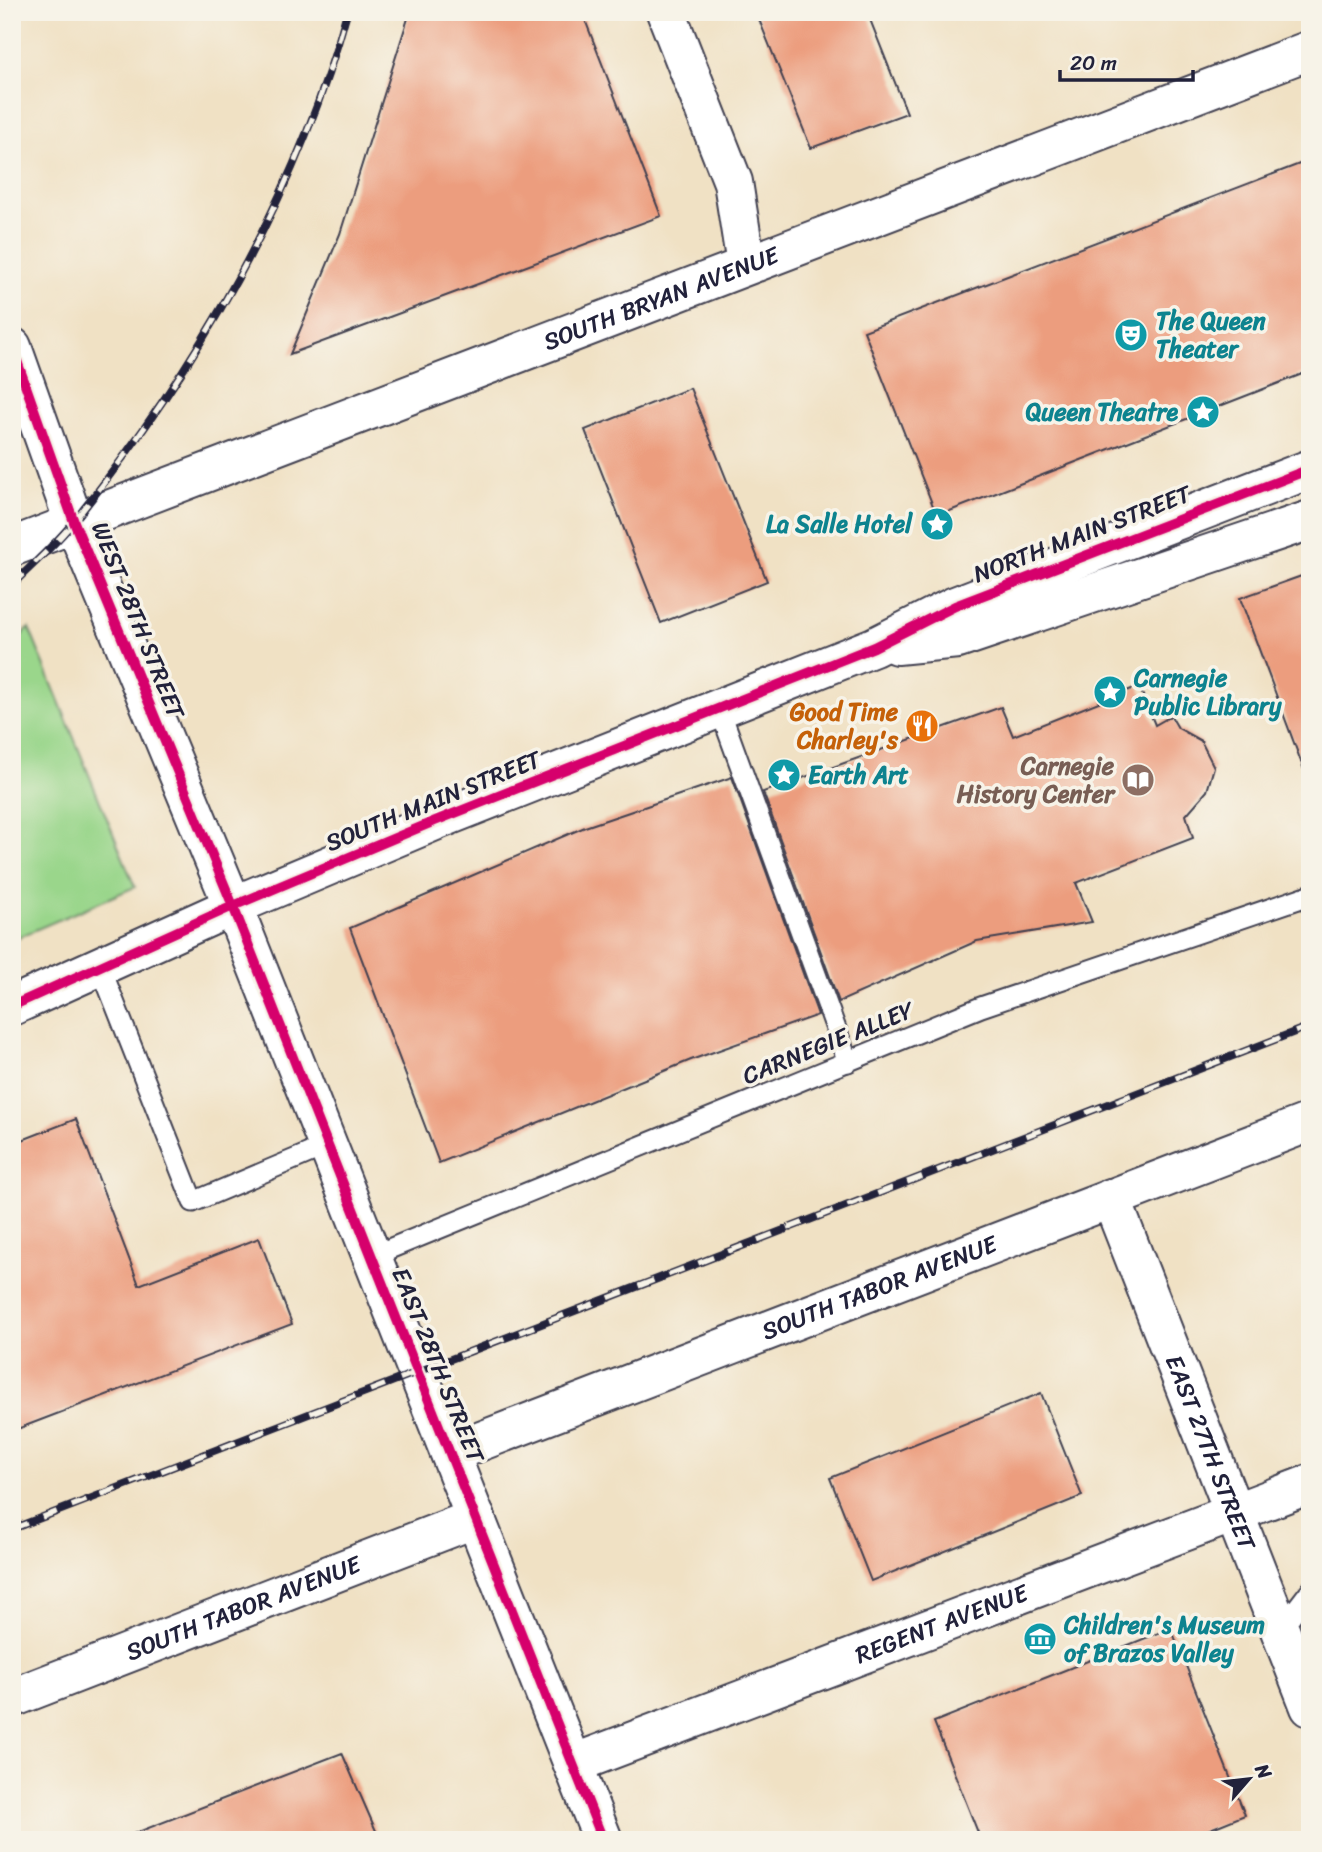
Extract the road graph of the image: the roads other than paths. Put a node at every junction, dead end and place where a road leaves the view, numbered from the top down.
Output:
1 (666, 12) edge
2 (1310, 50) edge
3 (746, 265) junction
4 (12, 347) edge
5 (1310, 469) edge
6 (1310, 520) edge
7 (74, 522) junction
8 (12, 547) edge
9 (874, 647) junction
10 (720, 710) junction
11 (1310, 895) edge
12 (233, 906) junction
13 (100, 966) junction
14 (12, 1006) edge
15 (848, 1062) junction
16 (1310, 1122) edge
17 (328, 1145) junction
18 (1111, 1198) junction
19 (372, 1256) junction
20 (450, 1453) junction
21 (1310, 1484) edge
22 (1234, 1512) junction
23 (476, 1518) junction
24 (1310, 1591) edge
25 (1280, 1630) junction
26 (12, 1698) edge
27 (1310, 1707) edge
28 (573, 1764) junction
29 (603, 1840) edge

1 - 3 street
2 - 3 street, SOUTH BRYAN AVENUE
3 - 7 street, SOUTH BRYAN AVENUE
4 - 7 street, WEST 28TH STREET
5 - 9 street, NORTH MAIN STREET
6 - 9 street
7 - 8 street, SOUTH BRYAN AVENUE
7 - 12 street, WEST 28TH STREET
9 - 10 street, SOUTH MAIN STREET
10 - 12 street, SOUTH MAIN STREET
10 - 15 lane
11 - 15 lane, CARNEGIE ALLEY
12 - 13 street, SOUTH MAIN STREET
12 - 17 street, EAST 28TH STREET
13 - 14 street, SOUTH MAIN STREET
13 - 17 lane
15 - 19 lane, CARNEGIE ALLEY
16 - 18 street, SOUTH TABOR AVENUE
17 - 19 street, EAST 28TH STREET
18 - 20 street, SOUTH TABOR AVENUE
18 - 22 street, EAST 27TH STREET
19 - 20 street, EAST 28TH STREET
20 - 23 street, EAST 28TH STREET
21 - 22 street, REGENT AVENUE
22 - 25 street, EAST 27TH STREET
22 - 28 street, REGENT AVENUE
23 - 26 street, SOUTH TABOR AVENUE
23 - 28 street, EAST 28TH STREET
24 - 25 lane
25 - 27 street, EAST 27TH STREET
28 - 29 street, EAST 28TH STREET

